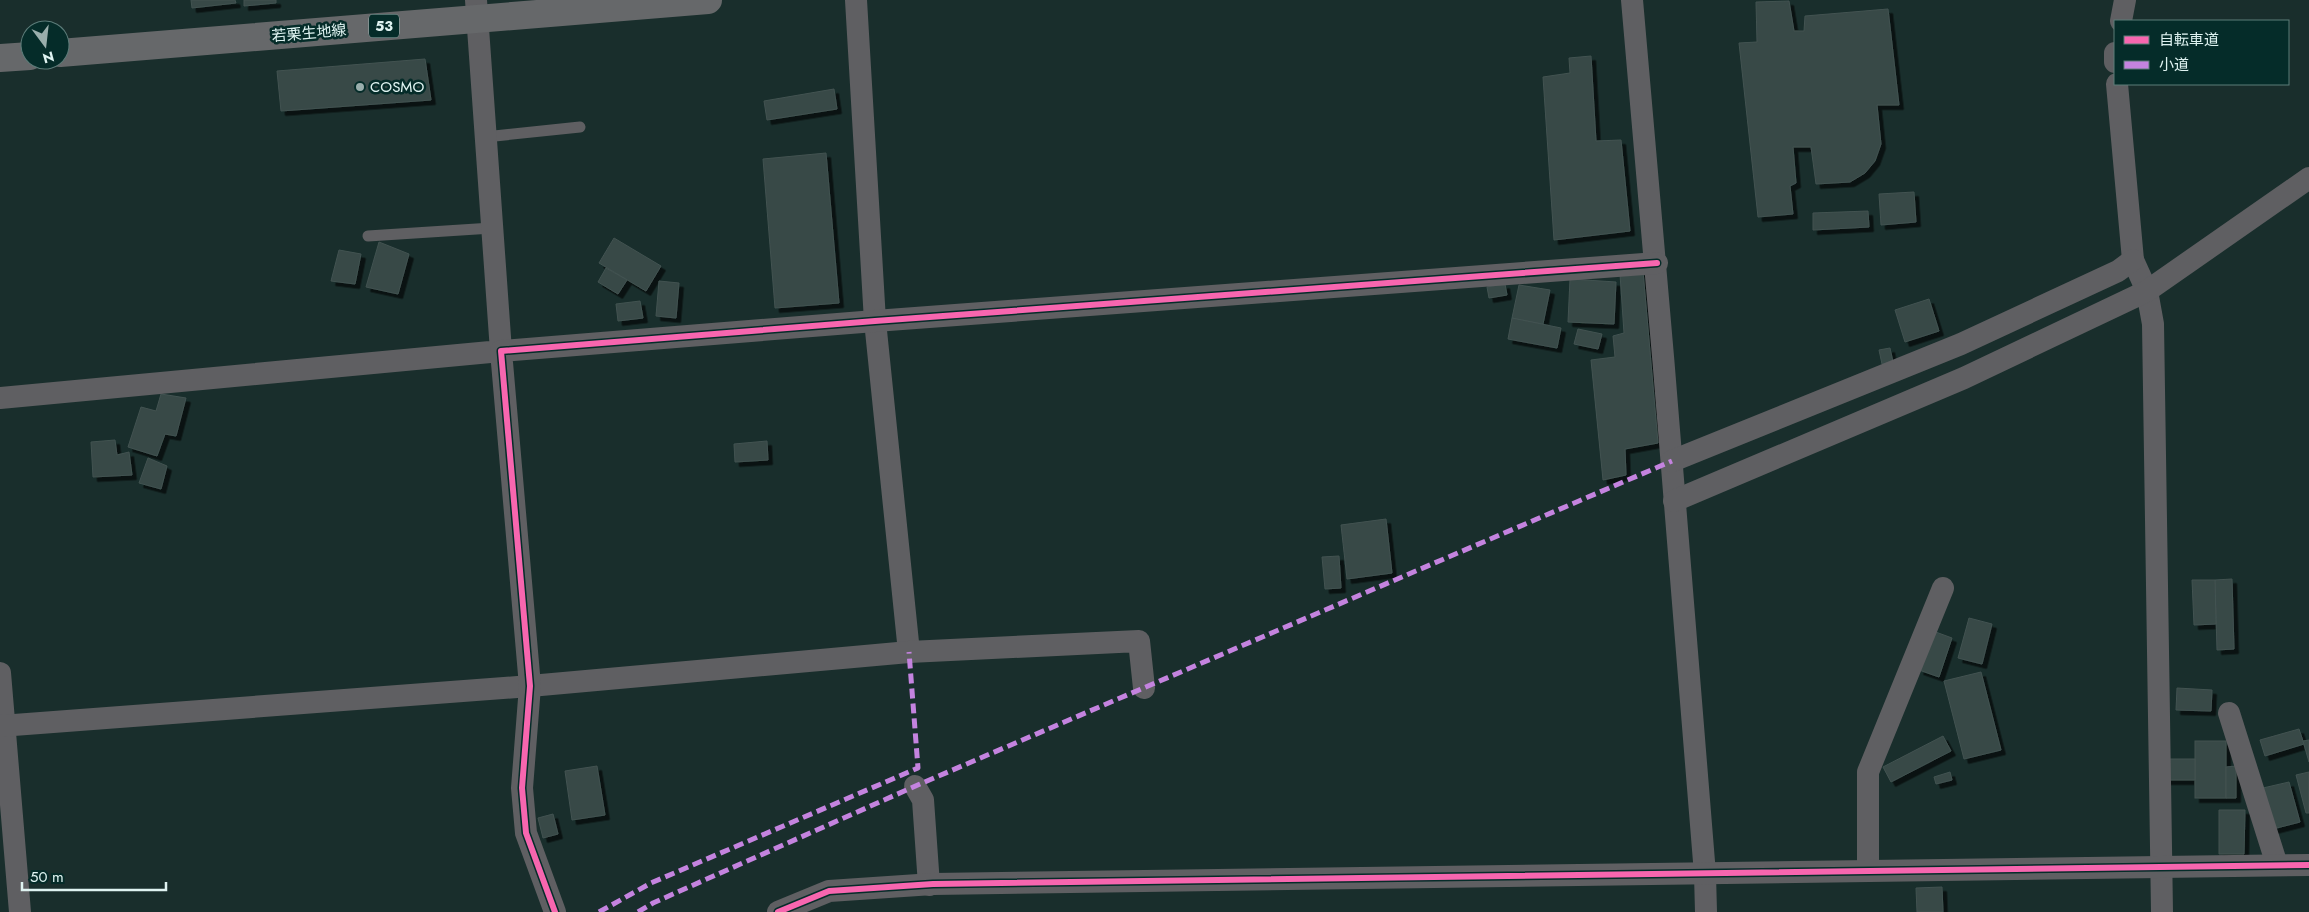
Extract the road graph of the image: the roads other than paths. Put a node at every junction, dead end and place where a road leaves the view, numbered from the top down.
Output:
1 (708, 0) edge
2 (856, 0) edge
3 (1632, 0) edge
4 (2125, 0) edge
5 (476, 9) edge
6 (2121, 20) edge
7 (70, 52) edge
8 (20, 57) edge
9 (0, 58) edge
10 (2117, 85) edge
11 (580, 127) dead end
12 (486, 136) junction
13 (2309, 178) edge
14 (492, 228) junction
15 (368, 236) dead end
16 (2133, 260) junction
17 (1657, 264) junction
18 (2147, 291) junction
19 (874, 321) junction
20 (500, 351) junction
21 (0, 398) edge
22 (1672, 461) junction
23 (1674, 501) junction
24 (1943, 588) dead end
25 (909, 652) junction
26 (0, 674) edge
27 (530, 686) junction
28 (1144, 688) dead end
29 (2229, 713) dead end
30 (2, 726) edge
31 (915, 786) dead end
32 (2278, 865) junction
33 (2309, 865) edge
34 (2162, 866) junction
35 (1868, 871) junction
36 (1705, 874) junction
37 (928, 884) junction
38 (20, 912) edge
39 (555, 912) edge
40 (778, 912) edge
41 (1706, 912) edge
42 (2162, 912) edge

1 - 5 main road, 若栗生地線 / 53
2 - 19 street
3 - 17 street
4 - 6 street
5 - 7 main road, 若栗生地線 / 53
5 - 12 street
8 - 9 main road
10 - 16 street
11 - 12 lane
12 - 14 street
13 - 18 street
14 - 15 lane
14 - 20 street
16 - 18 street
16 - 22 street
17 - 19 street
17 - 22 street
18 - 23 street
18 - 34 street
19 - 20 street
19 - 25 street
20 - 21 street
20 - 27 street
22 - 23 street
23 - 36 street
24 - 35 street
25 - 27 street
25 - 28 street
26 - 30 street
27 - 30 street
27 - 39 street
29 - 32 street
30 - 38 street
31 - 37 street
32 - 33 street
32 - 34 street
34 - 35 street
34 - 42 street
35 - 36 street
36 - 37 street
36 - 41 street
37 - 40 street

